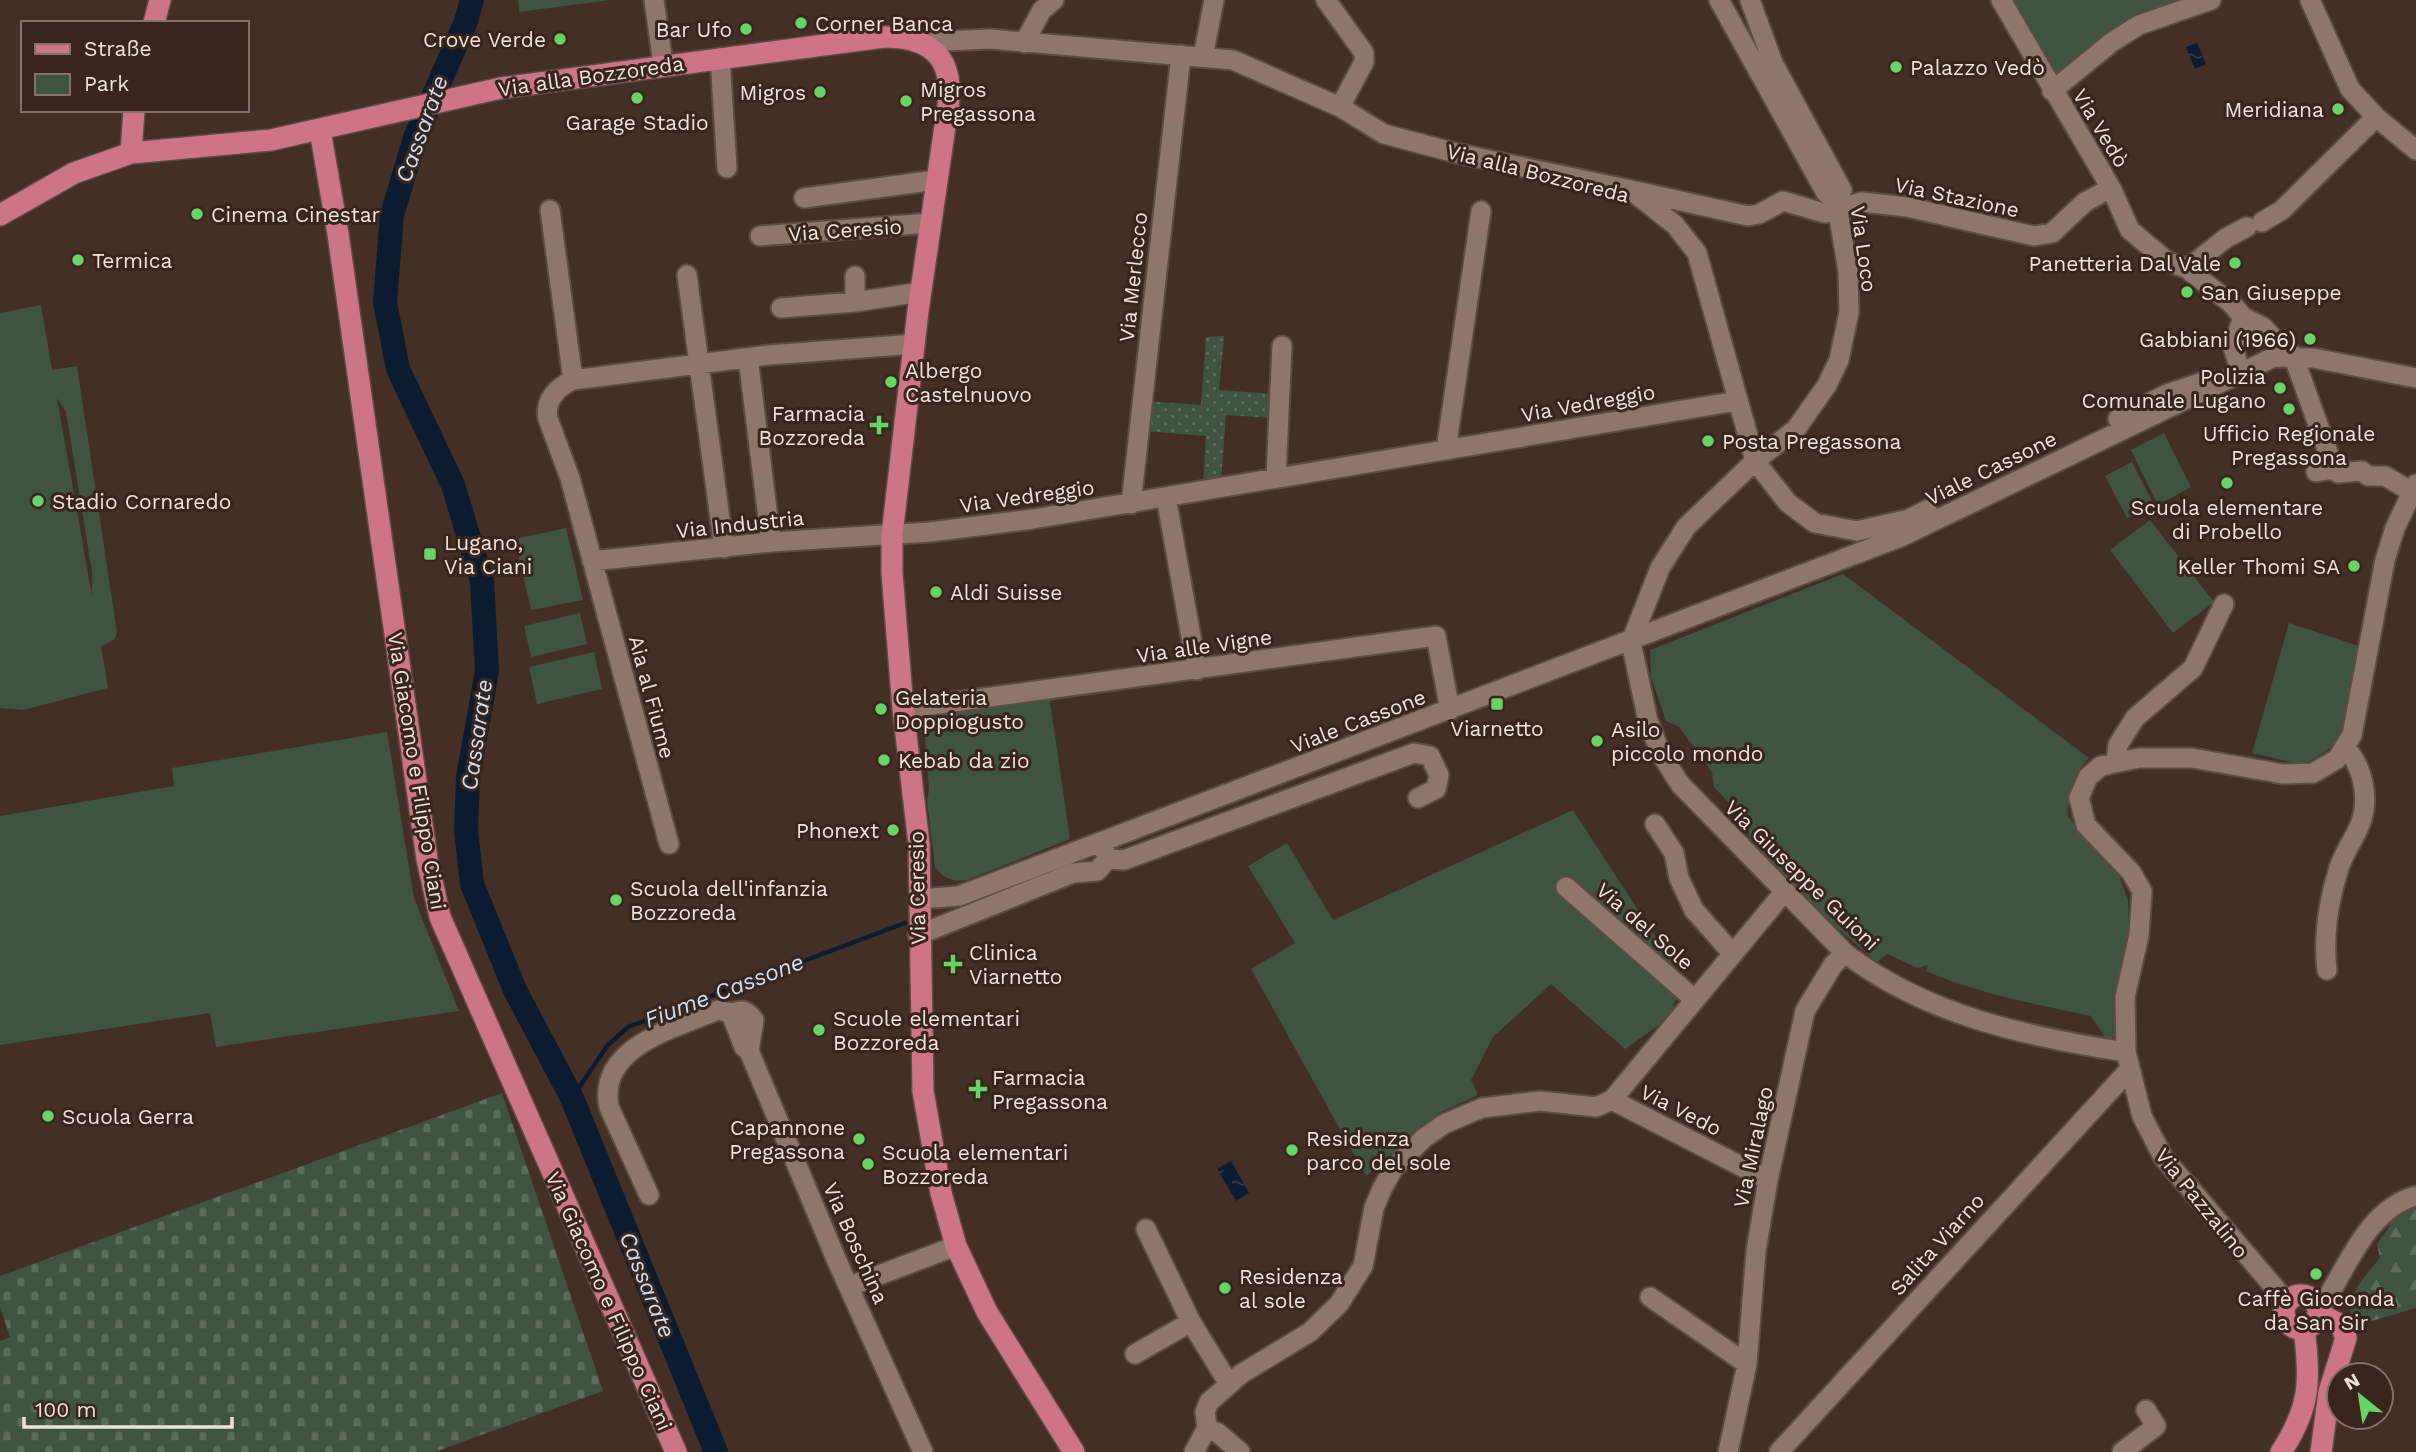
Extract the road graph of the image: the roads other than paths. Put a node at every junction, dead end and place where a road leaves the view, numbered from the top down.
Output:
1 (160, 0) edge
2 (654, 0) edge
3 (1054, 0) edge
4 (1214, 0) edge
5 (1326, 0) edge
6 (1719, 0) edge
7 (1751, 0) edge
8 (2001, 0) edge
9 (2211, 0) edge
10 (2310, 0) edge
11 (155, 21) edge
12 (962, 40) junction
13 (922, 42) junction
14 (1024, 43) junction
15 (1181, 55) junction
16 (1203, 57) junction
17 (720, 58) junction
18 (663, 64) junction
19 (948, 71) junction
20 (2052, 91) junction
21 (1339, 107) junction
22 (134, 112) edge
23 (2376, 117) junction
24 (320, 130) junction
25 (2416, 150) edge
26 (131, 153) junction
27 (727, 168) dead end
28 (936, 180) junction
29 (2111, 188) junction
30 (1631, 190) junction
31 (804, 198) dead end
32 (1836, 206) junction
33 (550, 210) dead end
34 (1481, 211) dead end
35 (0, 215) edge
36 (930, 223) junction
37 (760, 236) dead end
38 (2187, 269) junction
39 (687, 275) dead end
40 (855, 276) dead end
41 (921, 292) junction
42 (855, 302) junction
43 (781, 308) dead end
44 (2243, 317) junction
45 (915, 344) junction
46 (1282, 345) dead end
47 (2283, 351) junction
48 (748, 358) junction
49 (698, 364) junction
50 (2241, 373) junction
51 (2416, 378) edge
52 (573, 380) junction
53 (2217, 386) junction
54 (1737, 401) junction
55 (1446, 450) junction
56 (1755, 461) junction
57 (1276, 477) junction
58 (2414, 488) edge
59 (1167, 497) junction
60 (1131, 503) junction
61 (892, 535) junction
62 (771, 542) junction
63 (724, 548) junction
64 (592, 561) junction
65 (2224, 604) dead end
66 (1631, 642) junction
67 (1197, 670) junction
68 (902, 709) junction
69 (1450, 710) junction
70 (2346, 749) junction
71 (2116, 761) junction
72 (1418, 798) dead end
73 (1656, 824) dead end
74 (669, 844) dead end
75 (1104, 850) junction
76 (1566, 887) dead end
77 (1785, 891) junction
78 (919, 899) junction
79 (918, 935) junction
80 (1733, 954) junction
81 (1845, 954) junction
82 (2327, 970) dead end
83 (1694, 999) junction
84 (2128, 1061) junction
85 (1612, 1100) junction
86 (1768, 1180) junction
87 (649, 1195) dead end
88 (2416, 1196) edge
89 (1146, 1229) dead end
90 (956, 1246) junction
91 (850, 1286) junction
92 (1650, 1297) dead end
93 (2287, 1302) junction
94 (2314, 1317) junction
95 (1191, 1322) junction
96 (1135, 1354) dead end
97 (1747, 1364) junction
98 (1229, 1384) junction
99 (2146, 1410) dead end
100 (1207, 1428) junction
101 (676, 1452) edge
102 (923, 1452) edge
103 (1074, 1452) edge
104 (1194, 1452) edge
105 (1240, 1452) edge
106 (1728, 1452) edge
107 (1779, 1452) edge
108 (2122, 1452) edge
109 (2281, 1452) edge
110 (2321, 1452) edge

1 - 11 main road
2 - 18 street
3 - 14 street
4 - 16 street
5 - 21 street
6 - 32 street, Via Loco
7 - 32 street
8 - 20 street, Via Vedò
9 - 20 street, Via Vedò
10 - 23 street
12 - 13 street, Via alla Bozzoreda
12 - 14 street, Via alla Bozzoreda
12 - 19 street
13 - 17 main road, Via alla Bozzoreda
13 - 19 main road
14 - 15 street, Via alla Bozzoreda
15 - 16 street, Via alla Bozzoreda
15 - 60 street, Via Merlecco
16 - 21 street, Via alla Bozzoreda
17 - 18 main road, Via alla Bozzoreda
17 - 27 street
18 - 24 main road, Via alla Bozzoreda
19 - 28 main road, Via Ceresio
20 - 29 street, Via Vedò
21 - 30 street, Via alla Bozzoreda
22 - 26 main road
23 - 25 street
23 - 38 street
24 - 26 main road
24 - 101 main road, Via Giacomo e Filippo Ciani
26 - 35 main road
28 - 31 street, Via Ceresio
28 - 36 main road, Via Ceresio
29 - 32 street, Via Stazione
29 - 38 street
30 - 32 street, Via Stazione
30 - 54 street, Via alla Bozzoreda
32 - 56 street, Via Loco
33 - 52 street
34 - 55 street
36 - 37 street, Via Ceresio
36 - 41 main road, Via Ceresio
38 - 44 street
39 - 49 street
40 - 42 street
41 - 42 street
41 - 45 main road, Via Ceresio
42 - 43 street
44 - 47 street
44 - 50 street
45 - 48 street
45 - 61 main road, Via Ceresio
46 - 57 street
47 - 50 street, Viale Cassone
47 - 51 street
47 - 58 street
48 - 49 street
48 - 62 street
49 - 52 street
49 - 63 street
50 - 53 street, Viale Cassone
52 - 64 street, Aia al Fiume
53 - 56 street, Via alla Bozzoreda
53 - 66 street, Viale Cassone
54 - 55 street, Via Vedreggio
54 - 56 street, Via alla Bozzoreda
55 - 57 street, Via Vedreggio
56 - 66 street, Via Loco
57 - 59 street, Via Vedreggio
58 - 70 street
59 - 60 street, Via Vedreggio
59 - 67 street
60 - 61 street, Via Vedreggio
61 - 62 street, Via Industria
61 - 68 main road, Via Ceresio
62 - 63 street, Via Industria
63 - 64 street, Via Industria
64 - 74 street, Aia al Fiume
65 - 71 street
66 - 69 street, Viale Cassone
66 - 77 street, Via Giuseppe Guioni
67 - 68 street, Via alle Vigne
67 - 69 street, Via alle Vigne
68 - 78 main road, Via Ceresio
69 - 75 street, Viale Cassone
70 - 71 street
70 - 82 street
71 - 84 street, Via Pazzalino
72 - 75 street, Viale Cassone
73 - 80 street, Via del Sole
75 - 78 street, Viale Cassone
75 - 79 street, Viale Cassone
76 - 83 street, Via del Sole
77 - 80 street, Via del Sole
77 - 81 street, Via Giuseppe Guioni
78 - 79 main road, Via Ceresio
79 - 90 main road, Via Ceresio
80 - 83 street, Via del Sole
81 - 84 street, Via Giuseppe Guioni
81 - 86 street, Via Miralago
83 - 85 street, Via del Sole
84 - 93 street, Via Pazzalino
84 - 107 street, Salita Viarno
85 - 86 street, Via Vedo
85 - 98 street
86 - 97 street, Via Miralago
87 - 91 street, Via Boschina
88 - 94 street
89 - 95 street
90 - 91 street
90 - 103 main road, Via Ceresio
91 - 102 street, Via Boschina
92 - 97 street
93 - 94 main road
93 - 94 main road
94 - 109 main road
94 - 110 main road
95 - 96 street
95 - 98 street
97 - 106 street, Via Miralago
98 - 100 street
99 - 108 street
100 - 104 street
100 - 105 street

